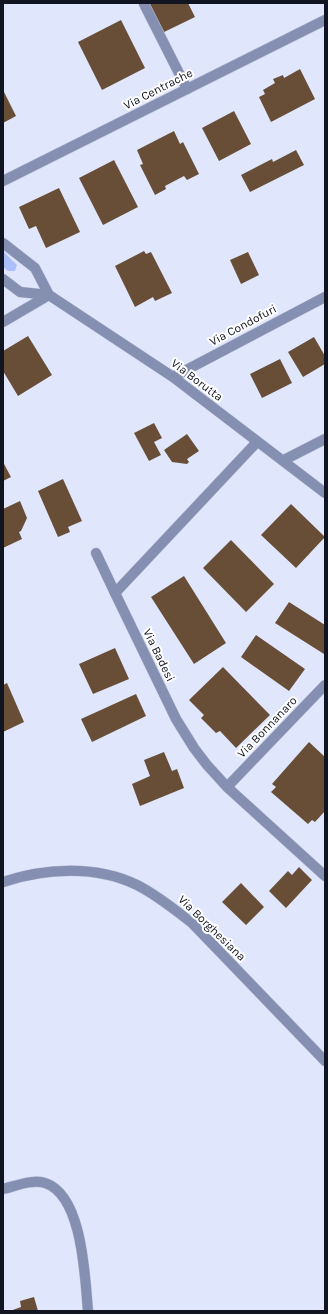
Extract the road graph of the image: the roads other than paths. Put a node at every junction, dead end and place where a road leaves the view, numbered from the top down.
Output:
1 (144, 4) dead end
2 (325, 20) edge
3 (187, 89) junction
4 (3, 181) edge
5 (3, 243) edge
6 (3, 280) edge
7 (49, 295) junction
8 (325, 297) edge
9 (3, 322) edge
10 (173, 377) junction
11 (325, 439) edge
12 (257, 442) junction
13 (284, 460) junction
14 (325, 493) edge
15 (96, 553) dead end
16 (115, 593) junction
17 (325, 685) edge
18 (227, 787) junction
19 (325, 876) edge
20 (3, 882) edge
21 (325, 1061) edge
22 (3, 1189) edge
23 (88, 1311) edge

1 - 3 street
2 - 3 street, Via Centrache
3 - 4 street, Via Centrache
5 - 7 street, Via Borutta
6 - 7 street, Via Borutta
7 - 9 street
7 - 10 street, Via Borutta
8 - 10 street, Via Condofuri
10 - 12 street, Via Borutta
11 - 13 street
12 - 13 street, Via Borutta
12 - 16 street
13 - 14 street, Via Borutta
15 - 16 street, Via Badesi
16 - 18 street, Via Badesi
17 - 18 street, Via Bonnanaro
18 - 19 street, Via Badesi
20 - 21 street, Via Borghesiana
22 - 23 street

